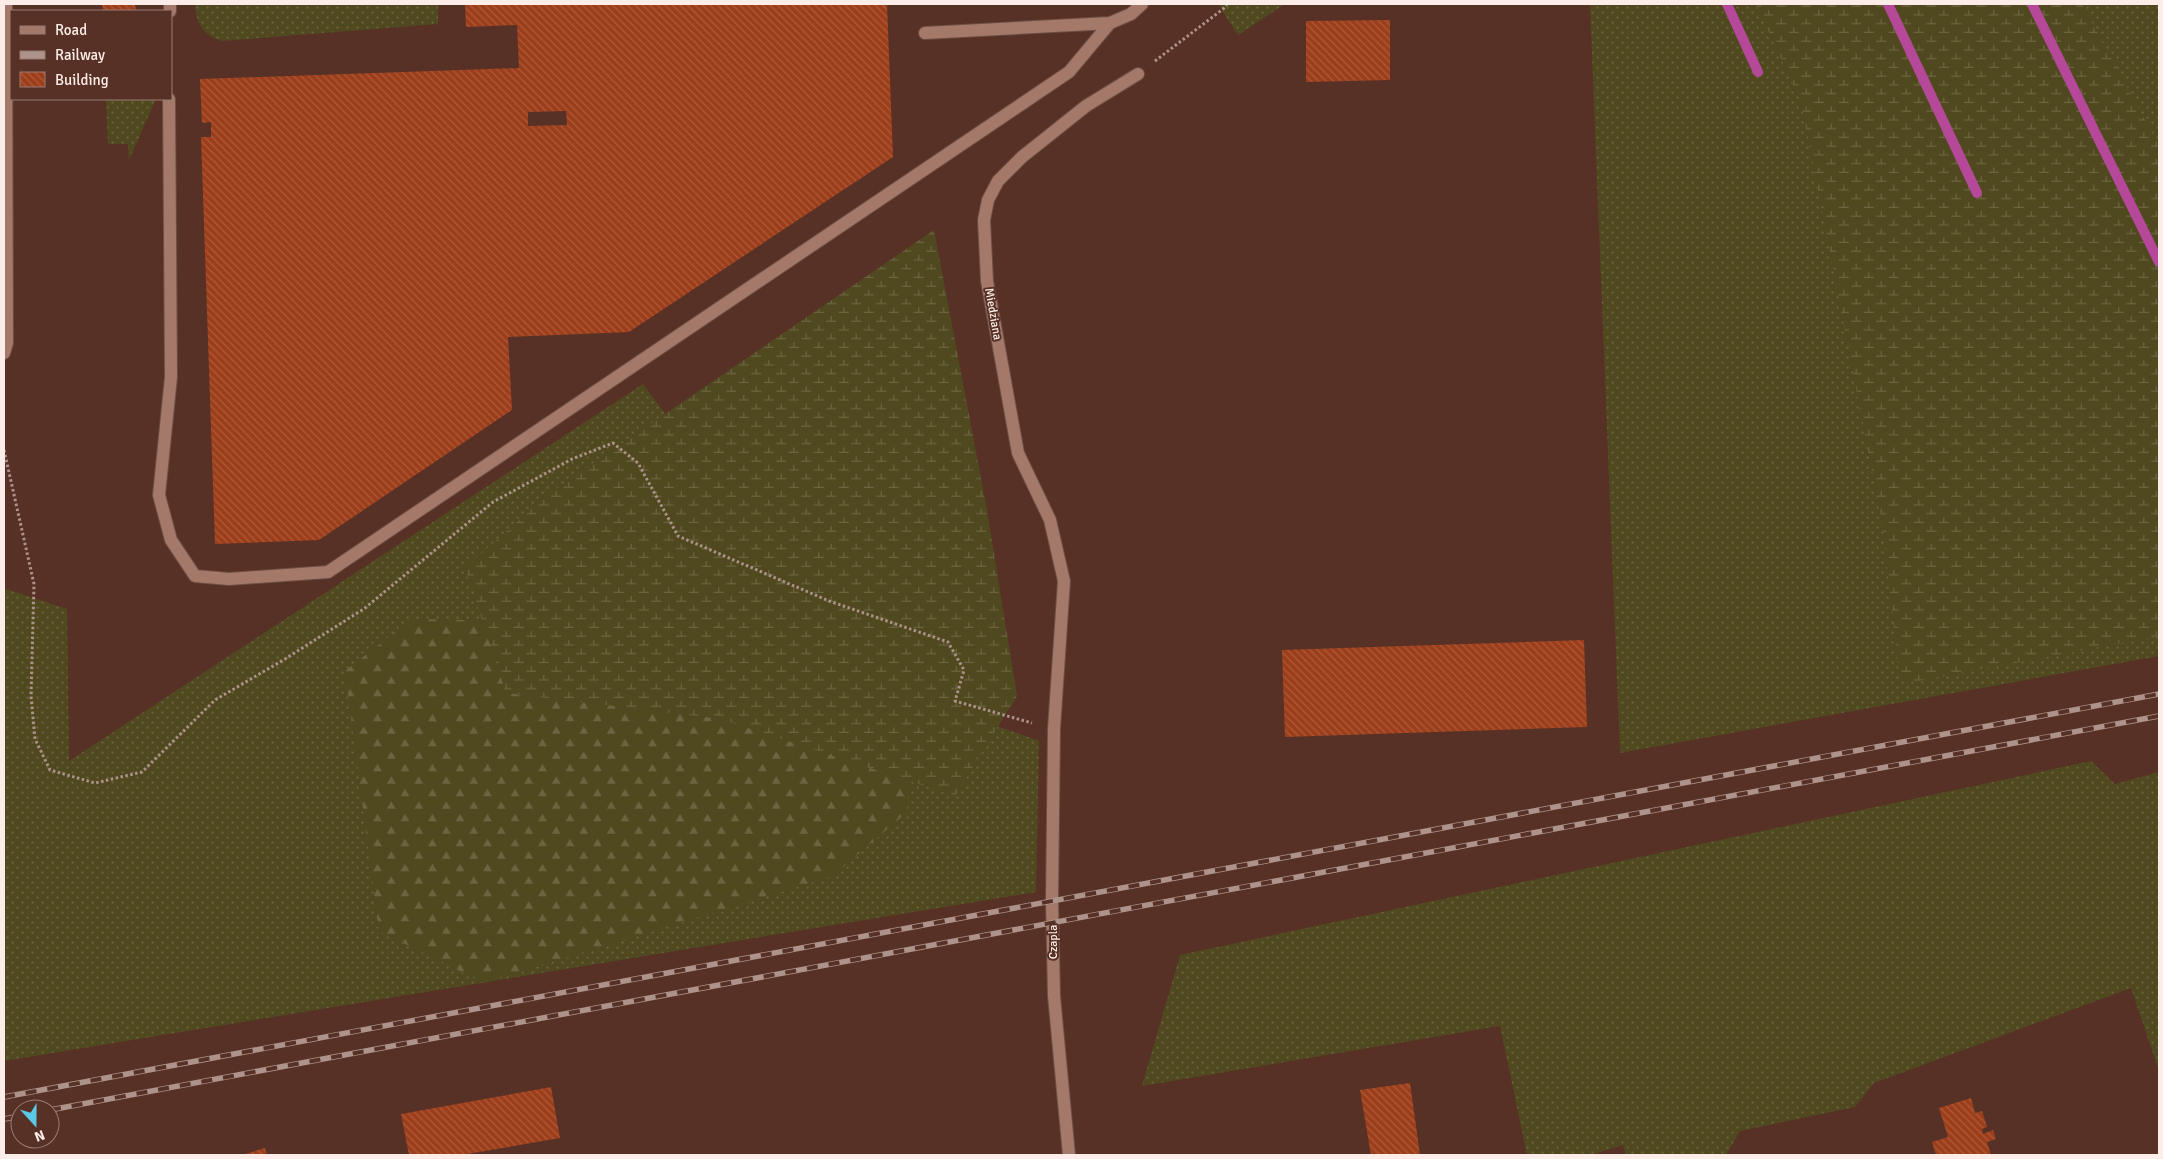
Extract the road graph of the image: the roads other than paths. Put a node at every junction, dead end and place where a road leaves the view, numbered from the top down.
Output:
1 (6, 4) edge
2 (1142, 4) edge
3 (1110, 23) junction
4 (925, 33) dead end
5 (5, 54) edge
6 (1138, 74) road end
7 (169, 100) edge
8 (4, 353) edge
9 (1054, 729) joint
10 (1069, 1155) edge

1 - 5 street
2 - 3 street
3 - 4 street
3 - 7 street
5 - 8 street
6 - 9 street, Miedziana
9 - 10 street, Czapla

